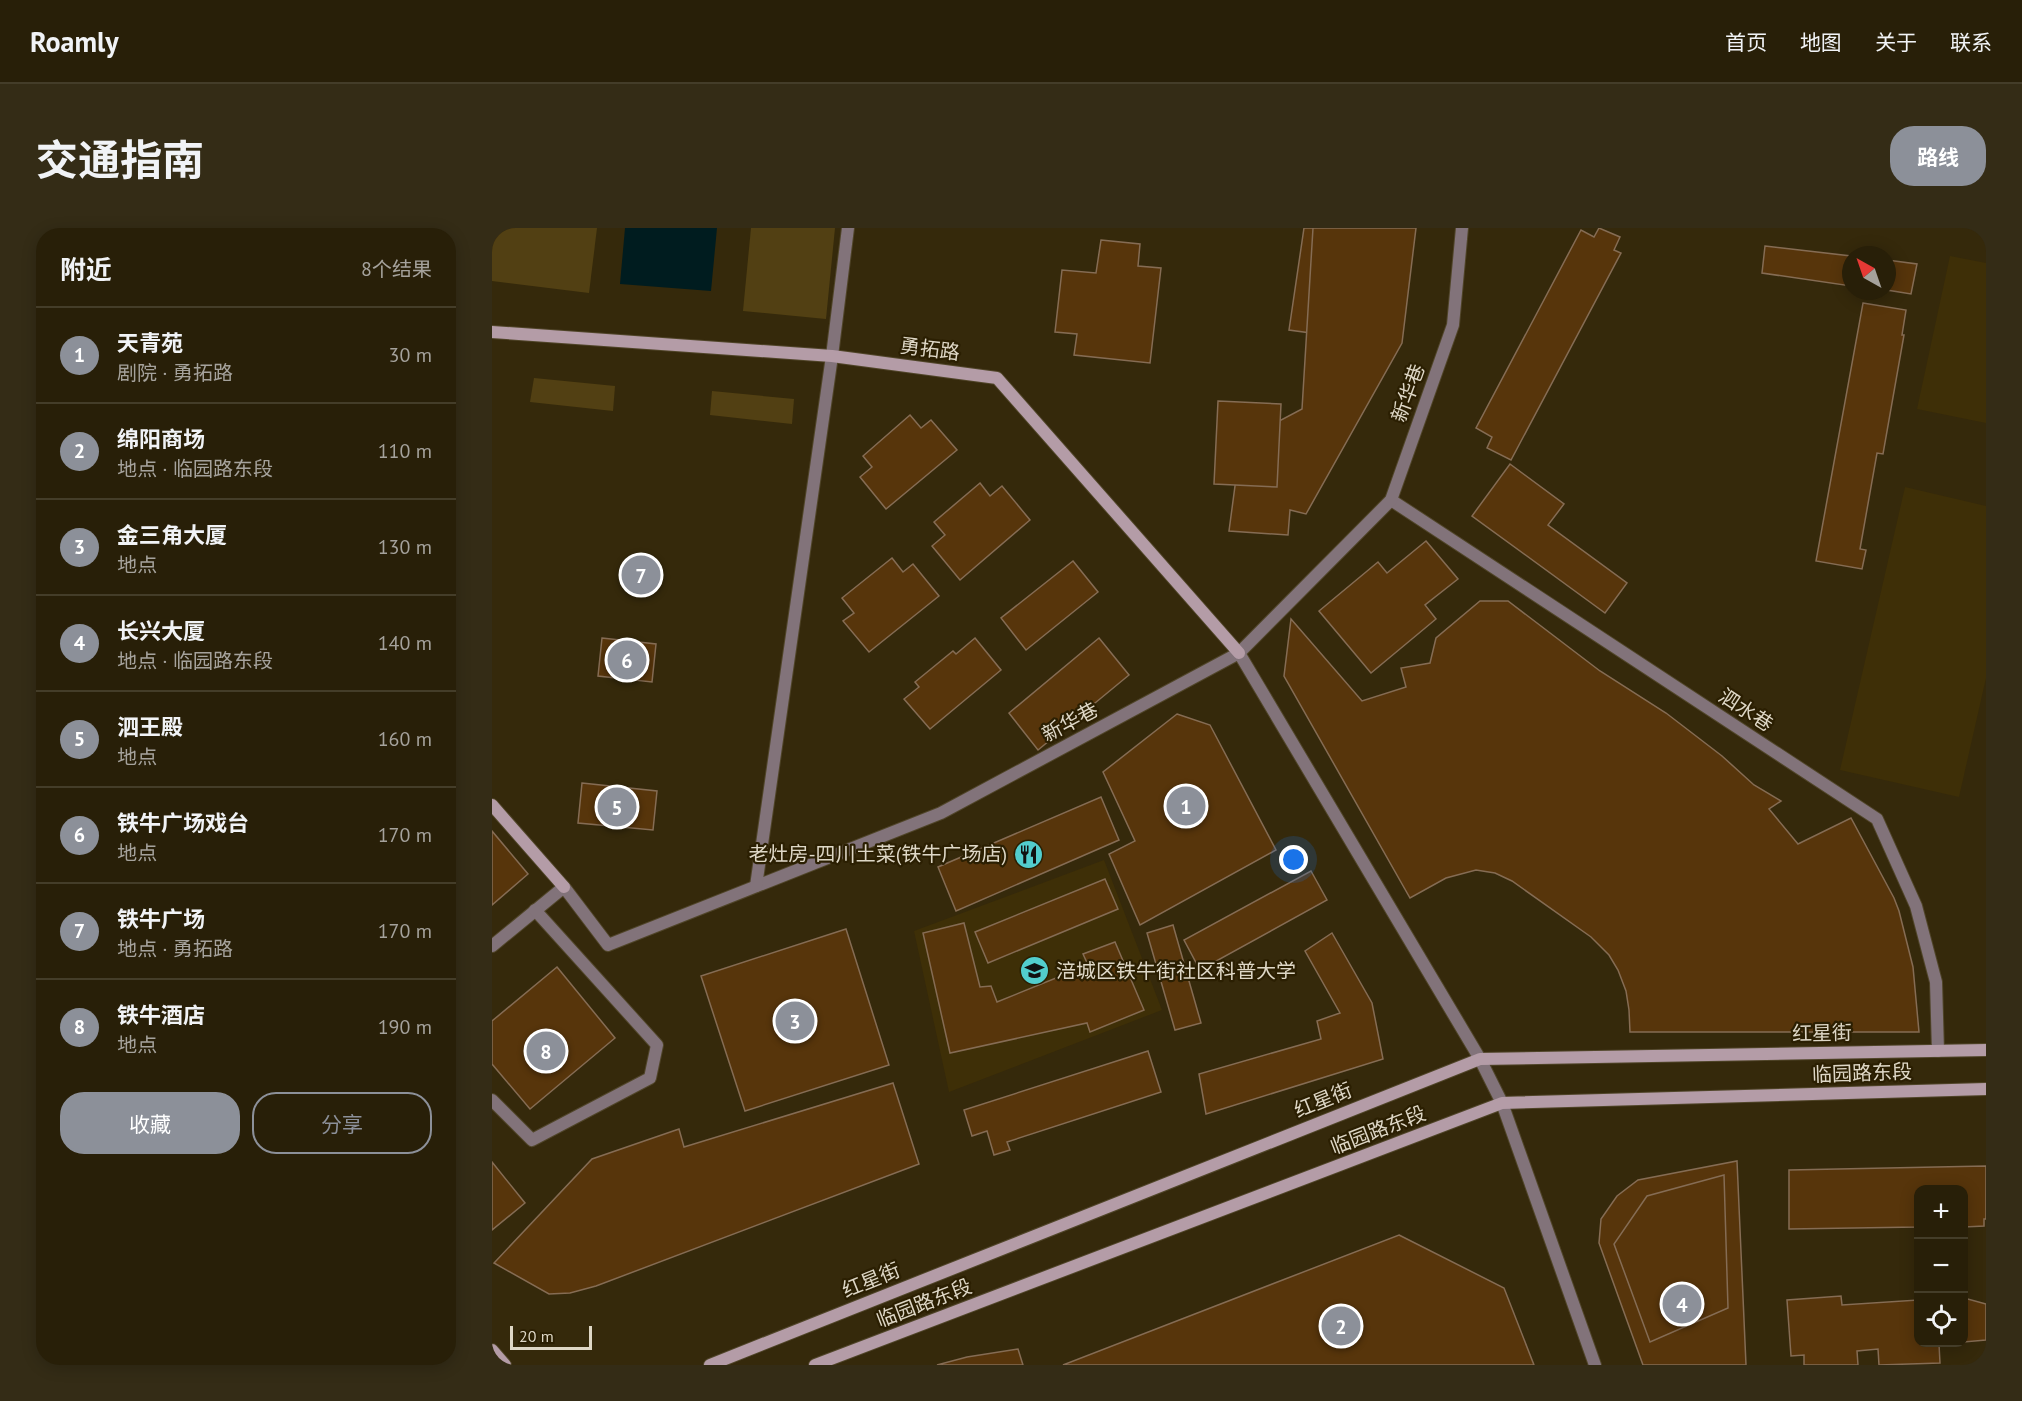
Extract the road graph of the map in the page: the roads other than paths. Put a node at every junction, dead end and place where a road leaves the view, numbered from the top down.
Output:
1 (848, 228) edge
2 (1462, 228) edge
3 (492, 332) edge
4 (832, 356) junction
5 (1391, 500) junction
6 (1239, 653) junction
7 (492, 805) edge
8 (756, 886) junction
9 (564, 887) junction
10 (535, 910) junction
11 (492, 946) edge
12 (1986, 1050) edge
13 (1938, 1051) junction
14 (1480, 1059) junction
15 (1986, 1089) edge
16 (492, 1100) edge
17 (1502, 1103) junction
18 (492, 1350) edge
19 (822, 1364) edge
20 (505, 1365) edge
21 (710, 1365) edge
22 (1595, 1365) edge

1 - 4 street
2 - 5 street, 新华巷
3 - 4 main road, 勇拓路
4 - 6 main road, 勇拓路
4 - 8 street
5 - 6 street, 新华巷
5 - 13 street, 泗水巷
6 - 8 street, 新华巷
6 - 14 street
7 - 9 main road
8 - 9 street, 新华巷
9 - 10 street
10 - 11 street
10 - 16 street
12 - 13 main road, 红星街
13 - 14 main road, 红星街
14 - 17 street
14 - 21 main road, 红星街
15 - 17 main road, 临园路东段
17 - 19 main road, 临园路东段
17 - 22 street
18 - 20 main road

